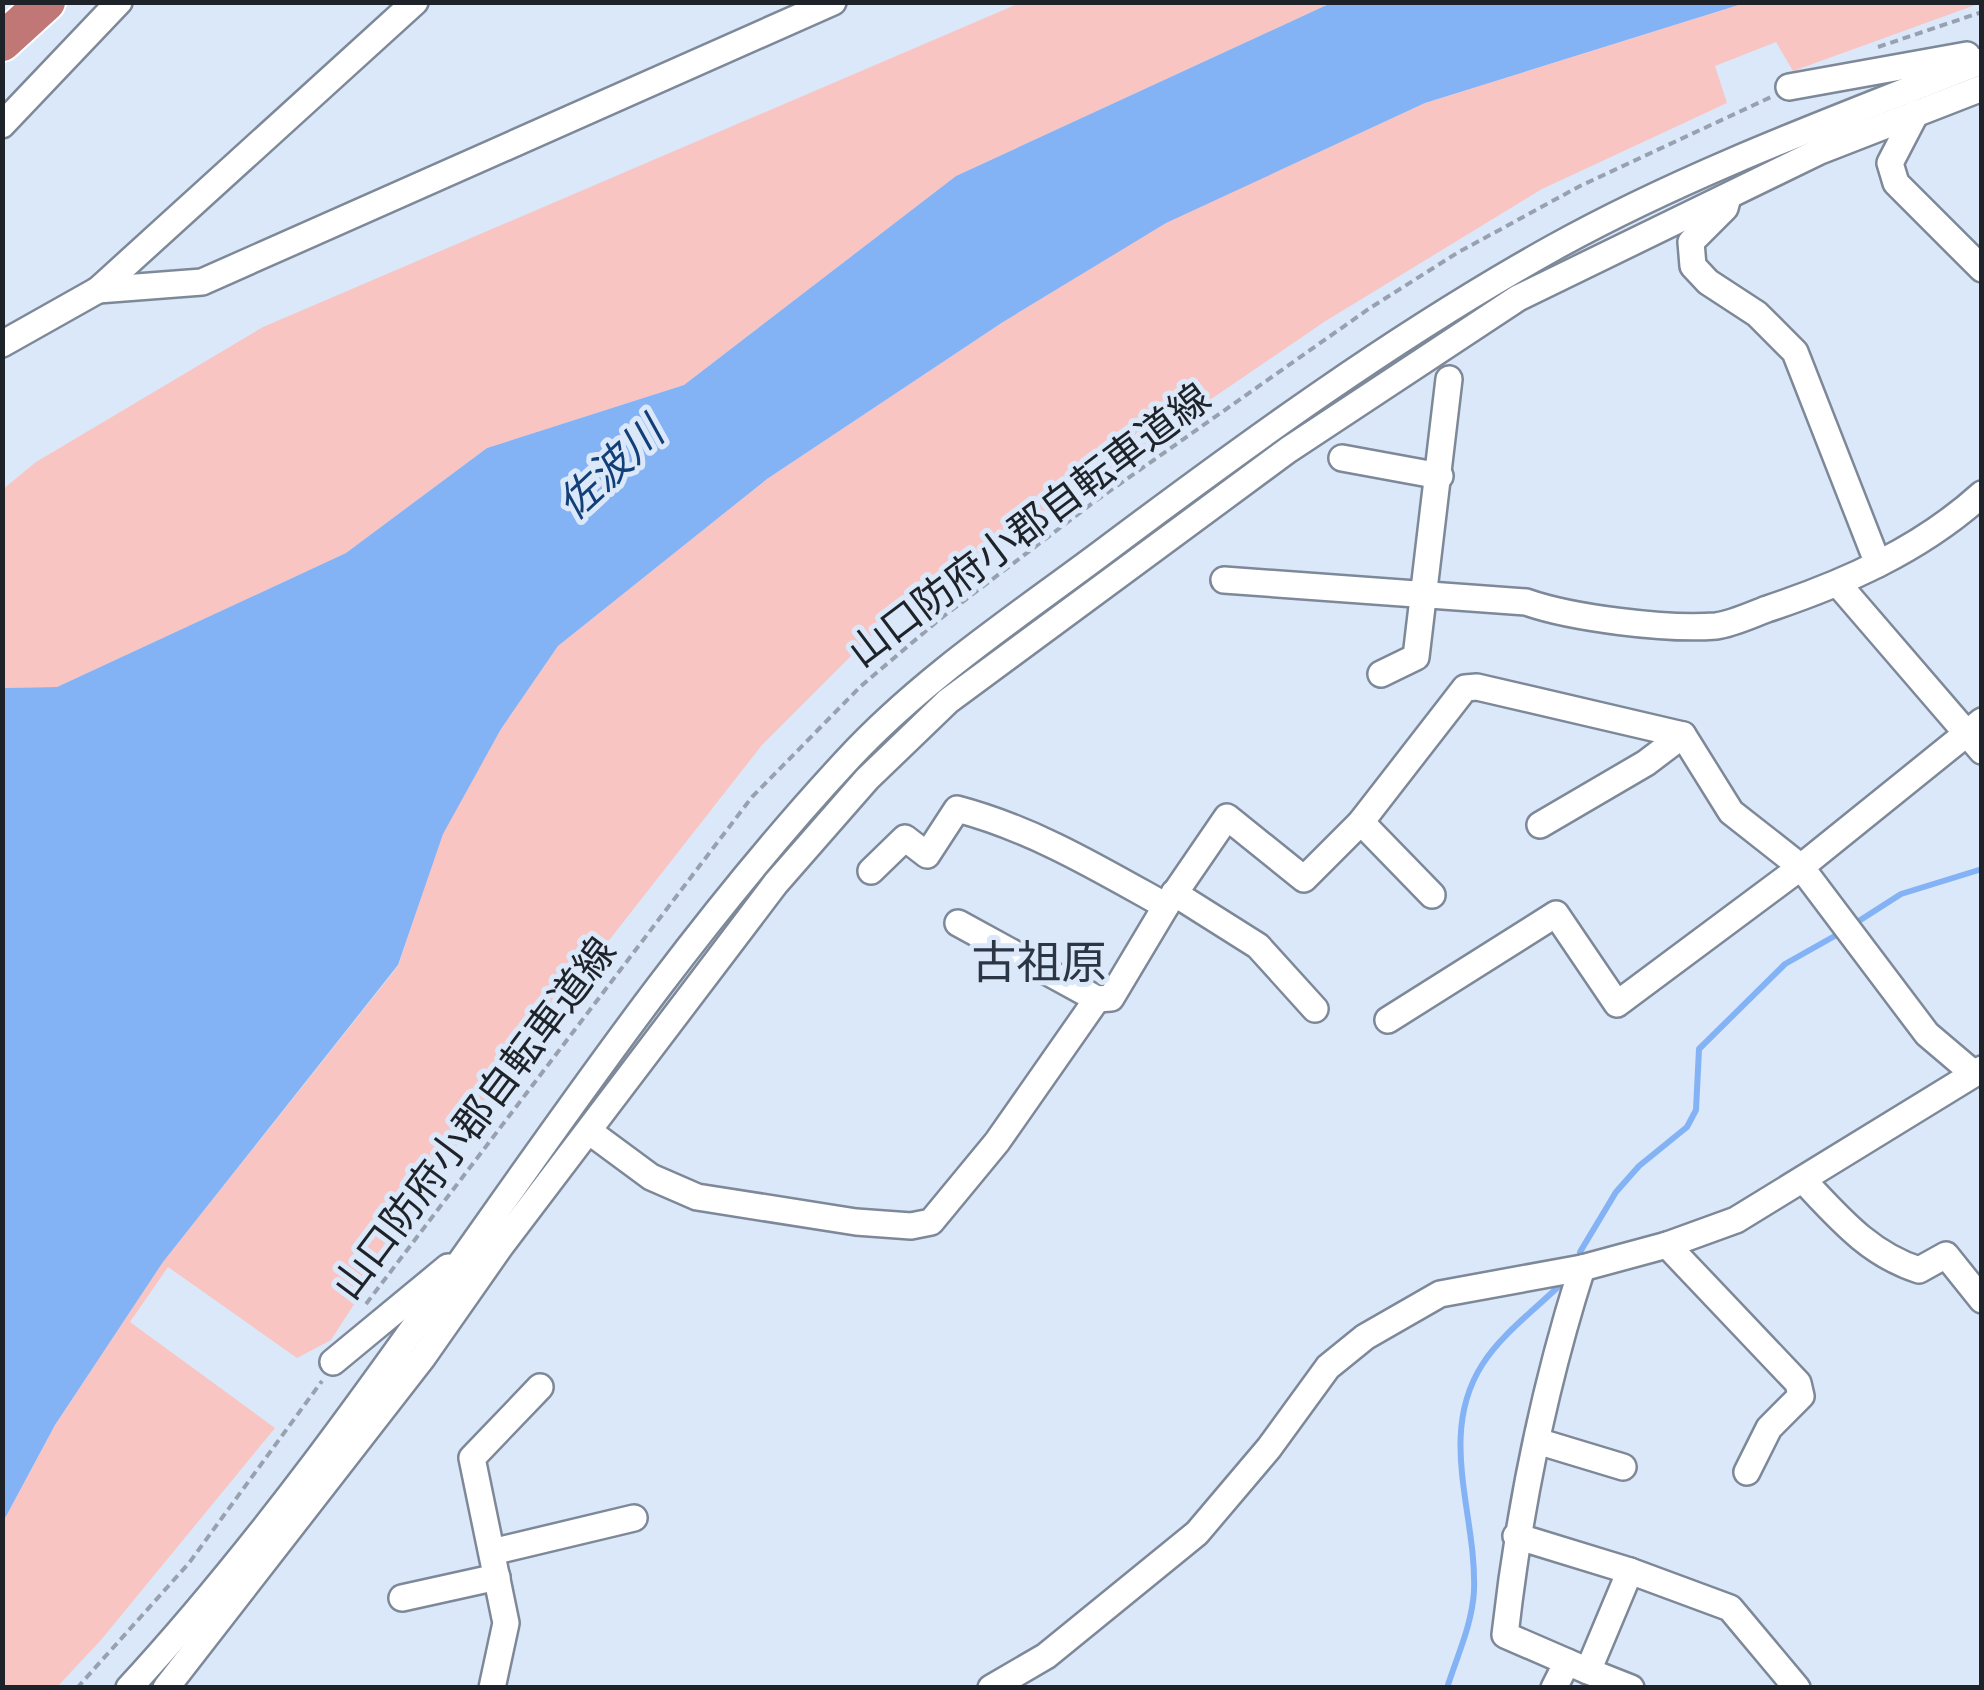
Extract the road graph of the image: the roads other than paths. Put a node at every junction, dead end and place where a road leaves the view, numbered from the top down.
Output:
1 (46, 2) edge
2 (120, 2) edge
3 (415, 2) edge
4 (834, 2) edge
5 (2, 42) edge
6 (1982, 58) edge
7 (1790, 87) road end
8 (1982, 88) edge
9 (1916, 113) junction
10 (2, 124) edge
11 (1728, 195) junction
12 (1982, 268) edge
13 (98, 290) junction
14 (2, 344) edge
15 (1448, 379) dead end
16 (1342, 458) dead end
17 (1440, 476) junction
18 (1982, 494) edge
19 (1878, 564) junction
20 (1224, 580) dead end
21 (1839, 585) junction
22 (1426, 595) junction
23 (1381, 674) dead end
24 (1683, 736) junction
25 (1976, 736) edge
26 (1361, 822) junction
27 (1540, 825) dead end
28 (1800, 867) junction
29 (871, 871) dead end
30 (1432, 895) dead end
31 (1170, 900) junction
32 (958, 923) dead end
33 (1097, 999) junction
34 (1315, 1009) dead end
35 (1388, 1020) dead end
36 (1977, 1071) edge
37 (590, 1132) junction
38 (1804, 1181) junction
39 (1667, 1245) junction
40 (458, 1264) junction
41 (1582, 1268) junction
42 (1982, 1300) edge
43 (333, 1362) road end
44 (540, 1386) dead end
45 (1537, 1441) junction
46 (1624, 1467) dead end
47 (1747, 1472) dead end
48 (634, 1518) dead end
49 (1516, 1536) junction
50 (494, 1565) junction
51 (1630, 1570) junction
52 (402, 1598) dead end
53 (1577, 1666) junction
54 (129, 1688) edge
55 (166, 1688) edge
56 (492, 1688) edge
57 (990, 1688) edge
58 (1554, 1688) edge
59 (1631, 1688) edge
60 (1796, 1688) edge

1 - 5 highway
2 - 10 street
3 - 13 street
4 - 13 street
6 - 7 street
6 - 40 street
8 - 9 street
9 - 11 street
9 - 12 street
11 - 19 street
11 - 37 street
13 - 14 street
15 - 17 street
16 - 17 street
17 - 22 street
18 - 19 street
19 - 21 street
20 - 22 street
21 - 22 street
21 - 25 street
22 - 23 street
24 - 26 street
24 - 27 street
24 - 28 street
25 - 28 street
26 - 30 street
26 - 31 street
28 - 35 street
28 - 36 street
29 - 31 street
31 - 33 street
31 - 34 street
32 - 33 street
33 - 37 street
36 - 38 street
37 - 55 street
38 - 39 street
38 - 42 street
39 - 41 street
39 - 47 street
40 - 43 street
40 - 54 street
41 - 45 street
41 - 57 street
44 - 50 street
45 - 46 street
45 - 49 street
48 - 50 street
49 - 51 street
49 - 53 street
50 - 52 street
50 - 56 street
51 - 53 street
51 - 60 street
53 - 58 street
53 - 59 street

